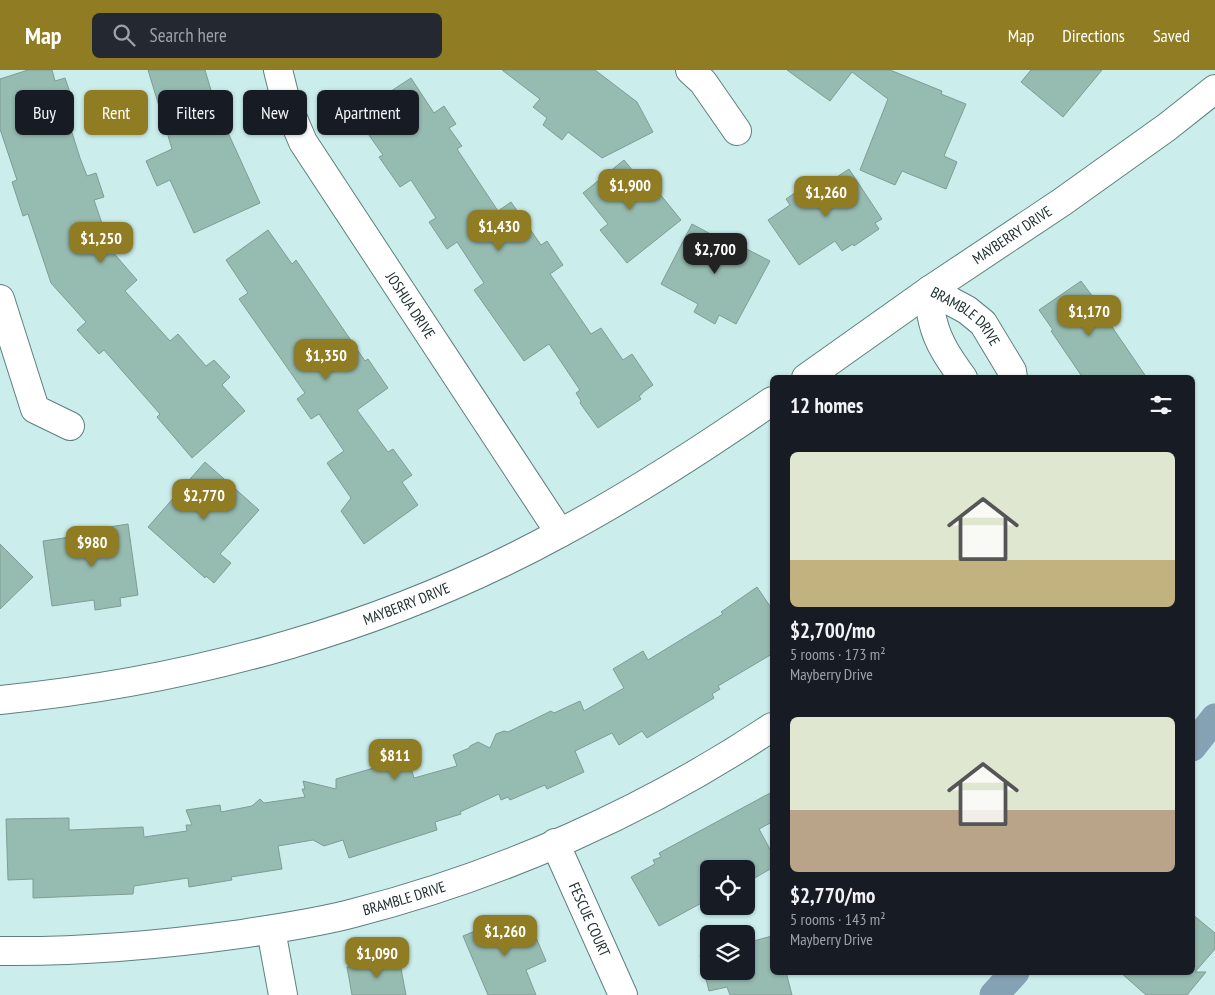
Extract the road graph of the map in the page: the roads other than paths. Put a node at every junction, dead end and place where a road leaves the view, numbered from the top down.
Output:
1 (278, 70) edge
2 (690, 70) edge
3 (1215, 89) edge
4 (737, 131) dead end
5 (930, 290) junction
6 (0, 299) edge
7 (810, 375) edge
8 (961, 375) edge
9 (1013, 375) edge
10 (770, 402) edge
11 (70, 426) dead end
12 (560, 533) junction
13 (0, 700) edge
14 (770, 728) edge
15 (555, 843) junction
16 (271, 930) junction
17 (0, 950) edge
18 (283, 995) edge
19 (623, 995) edge

1 - 12 street, JOSHUA DRIVE
2 - 4 street
3 - 5 street, MAYBERRY DRIVE
5 - 7 street, MAYBERRY DRIVE
5 - 8 street, BRAMBLE DRIVE
5 - 9 street, BRAMBLE DRIVE
6 - 11 street
10 - 12 street, MAYBERRY DRIVE
12 - 13 street, MAYBERRY DRIVE
14 - 15 street, BRAMBLE DRIVE
15 - 16 street, BRAMBLE DRIVE
15 - 19 street, FESCUE COURT
16 - 17 street, BRAMBLE DRIVE
16 - 18 street

